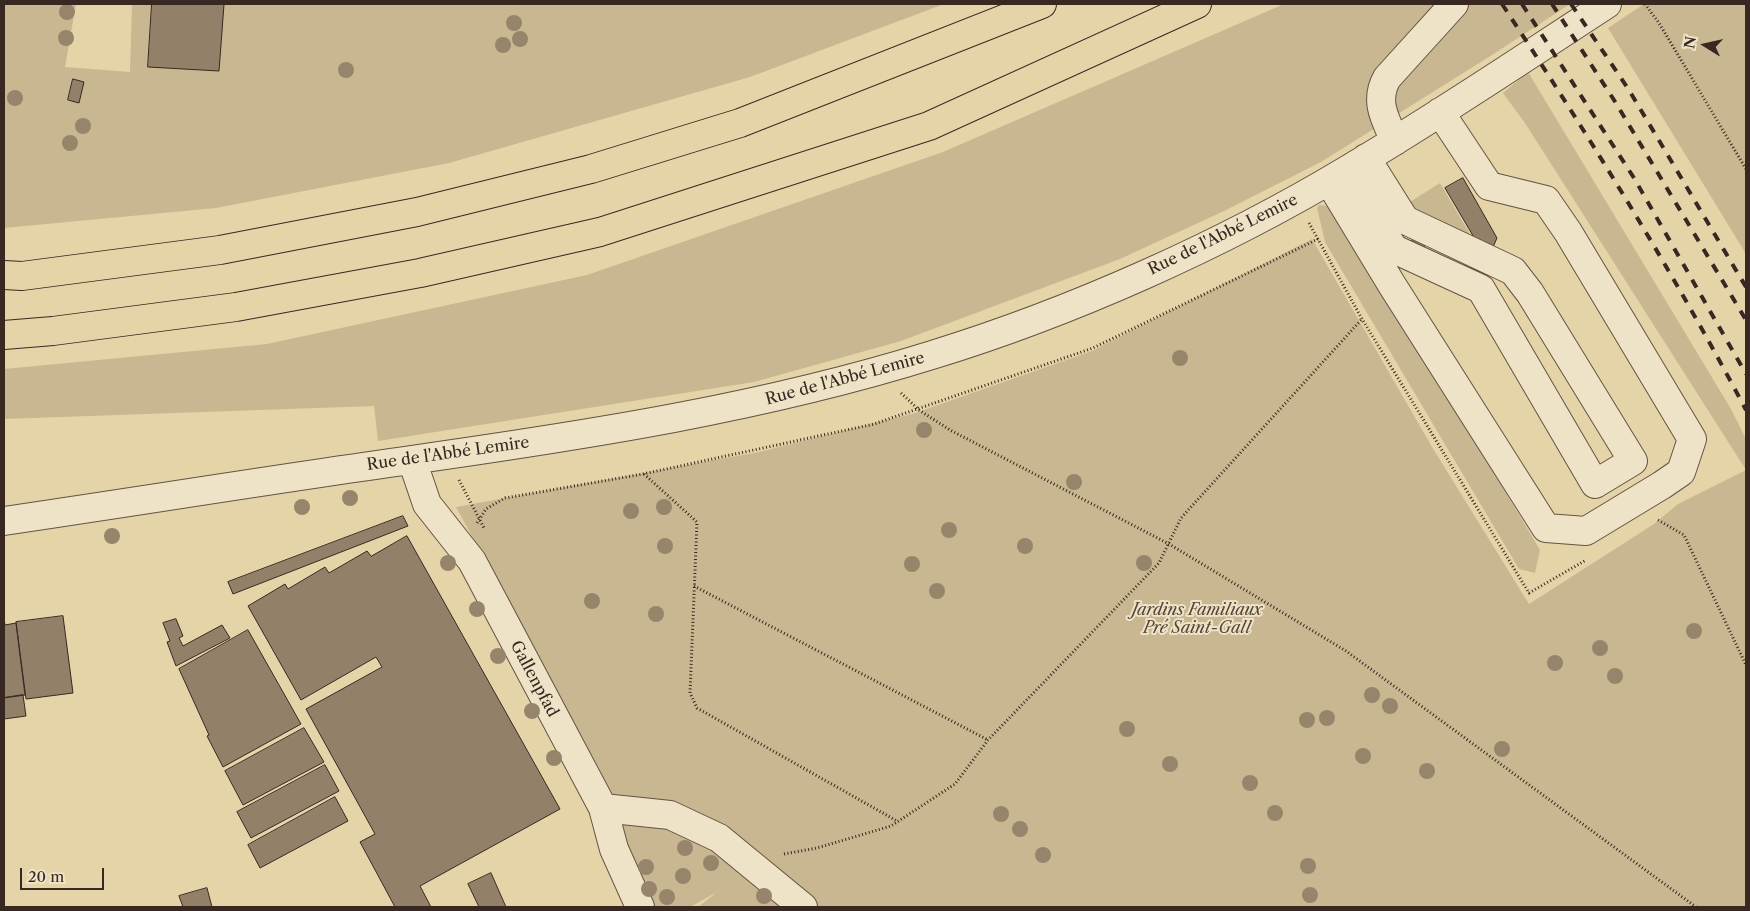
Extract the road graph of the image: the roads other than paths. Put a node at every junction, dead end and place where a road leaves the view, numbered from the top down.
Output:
1 (1042, 4) edge
2 (1197, 4) edge
3 (1454, 4) edge
4 (1607, 4) edge
5 (1440, 112) junction
6 (1395, 141) junction
7 (1347, 170) junction
8 (1513, 271) junction
9 (10, 276) edge
10 (1481, 289) junction
11 (4, 335) edge
12 (1576, 367) junction
13 (1539, 390) junction
14 (412, 460) junction
15 (4, 521) edge
16 (603, 808) junction
17 (640, 907) edge
18 (803, 907) edge

1 - 9 highway
2 - 11 highway
3 - 6 street
4 - 5 street, Rue de l'Abbé Lemire
5 - 6 street, Rue de l'Abbé Lemire
5 - 7 street
6 - 7 street, Rue de l'Abbé Lemire
7 - 8 street
7 - 10 street
7 - 14 street, Rue de l'Abbé Lemire
8 - 10 street
8 - 12 street
10 - 13 street
12 - 13 street
12 - 13 street
14 - 15 street, Rue de l'Abbé Lemire
14 - 16 street, Gallenpfad
16 - 17 street, Gallenpfad
16 - 18 street

